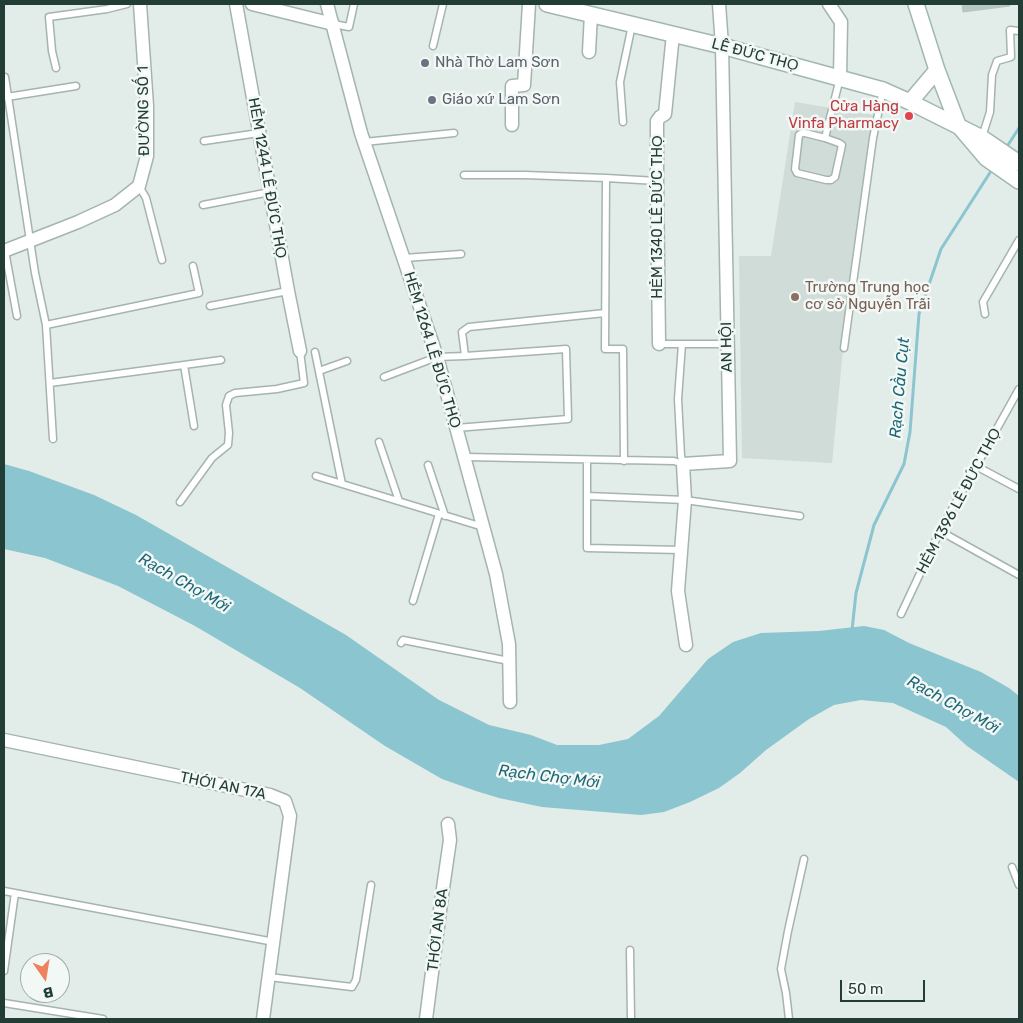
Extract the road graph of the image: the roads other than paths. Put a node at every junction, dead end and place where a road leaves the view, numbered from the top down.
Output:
1 (127, 4) edge
2 (140, 4) edge
3 (236, 4) edge
4 (252, 4) edge
5 (328, 4) edge
6 (354, 4) edge
7 (443, 4) edge
8 (529, 4) edge
9 (548, 4) edge
10 (719, 4) edge
11 (829, 4) edge
12 (916, 4) edge
13 (584, 10) edge
14 (333, 24) junction
15 (632, 24) junction
16 (1019, 31) edge
17 (673, 34) junction
18 (433, 46) dead end
19 (722, 46) junction
20 (589, 52) dead end
21 (56, 68) dead end
22 (937, 70) junction
23 (4, 77) edge
24 (840, 78) junction
25 (76, 86) dead end
26 (883, 90) junction
27 (7, 97) junction
28 (910, 102) junction
29 (936, 114) junction
30 (623, 122) dead end
31 (512, 125) dead end
32 (958, 125) junction
33 (259, 133) junction
34 (454, 133) dead end
35 (825, 138) junction
36 (982, 138) junction
37 (204, 141) dead end
38 (364, 142) junction
39 (991, 152) junction
40 (1019, 163) edge
41 (464, 176) dead end
42 (606, 178) junction
43 (657, 181) junction
44 (1019, 181) edge
45 (139, 186) junction
46 (270, 192) junction
47 (202, 205) dead end
48 (1019, 240) edge
49 (30, 241) junction
50 (5, 251) edge
51 (461, 254) dead end
52 (404, 258) junction
53 (162, 260) dead end
54 (193, 266) dead end
55 (288, 291) junction
56 (210, 306) dead end
57 (605, 313) junction
58 (985, 314) dead end
59 (17, 316) dead end
60 (46, 325) junction
61 (659, 344) joint
62 (682, 344) junction
63 (727, 344) junction
64 (844, 348) dead end
65 (300, 351) joint
66 (315, 352) dead end
67 (465, 356) junction
68 (437, 357) junction
69 (221, 360) dead end
70 (348, 361) dead end
71 (184, 365) junction
72 (319, 371) junction
73 (384, 376) dead end
74 (50, 382) junction
75 (1018, 393) edge
76 (194, 426) dead end
77 (456, 428) junction
78 (53, 439) dead end
79 (379, 442) dead end
80 (465, 458) junction
81 (587, 460) junction
82 (624, 461) junction
83 (683, 464) junction
84 (428, 465) dead end
85 (976, 466) junction
86 (316, 476) dead end
87 (342, 484) junction
88 (1019, 489) edge
89 (587, 496) junction
90 (685, 500) junction
91 (399, 501) junction
92 (180, 502) dead end
93 (442, 515) junction
94 (800, 516) dead end
95 (484, 528) junction
96 (940, 531) junction
97 (681, 550) junction
98 (1019, 575) edge
99 (413, 601) dead end
100 (901, 614) dead end
101 (401, 643) dead end
102 (686, 645) dead end
103 (509, 661) junction
104 (510, 702) dead end
105 (4, 740) edge
106 (448, 824) dead end
107 (804, 859) dead end
108 (1012, 867) dead end
109 (371, 885) dead end
110 (1019, 885) edge
111 (4, 891) edge
112 (15, 893) junction
113 (274, 942) junction
114 (630, 950) dead end
115 (4, 970) edge
116 (269, 977) junction
117 (4, 1003) edge
118 (103, 1019) edge
119 (263, 1019) edge
120 (426, 1019) edge
121 (631, 1019) edge
122 (789, 1019) edge

1 - 21 lane
2 - 45 street, ĐƯỜNG SỐ 1
3 - 33 street, HẺM 1244 LÊ ĐỨC THỌ
4 - 14 street
5 - 14 street, HẺM 1264 LÊ ĐỨC THỌ
6 - 14 lane
7 - 18 lane
8 - 31 street
9 - 13 main road, LÊ ĐỨC THỌ
10 - 19 street, AN HỘI
11 - 24 street
12 - 22 main road
13 - 15 main road, LÊ ĐỨC THỌ
13 - 20 street
14 - 38 street, HẺM 1264 LÊ ĐỨC THỌ
15 - 17 main road, LÊ ĐỨC THỌ
15 - 30 lane
16 - 36 lane
17 - 19 main road, LÊ ĐỨC THỌ
17 - 43 street, HẺM 1340 LÊ ĐỨC THỌ
19 - 24 main road, LÊ ĐỨC THỌ
19 - 63 street, AN HỘI
22 - 28 main road
22 - 29 main road
22 - 32 main road
23 - 27 lane
24 - 26 main road, LÊ ĐỨC THỌ
24 - 35 lane
25 - 27 lane
26 - 28 main road, LÊ ĐỨC THỌ
26 - 64 lane
27 - 49 lane
28 - 29 main road, LÊ ĐỨC THỌ
29 - 32 main road, LÊ ĐỨC THỌ
32 - 36 main road, LÊ ĐỨC THỌ
32 - 39 main road, LÊ ĐỨC THỌ
33 - 37 lane
33 - 46 street, HẺM 1244 LÊ ĐỨC THỌ
34 - 38 lane
35 - 35 lane
36 - 39 main road, LÊ ĐỨC THỌ
38 - 52 street, HẺM 1264 LÊ ĐỨC THỌ
39 - 40 main road
39 - 44 main road
41 - 42 lane
42 - 43 lane
42 - 57 lane
43 - 61 street, HẺM 1340 LÊ ĐỨC THỌ
45 - 49 street
45 - 53 lane
46 - 47 lane
46 - 55 street, HẺM 1244 LÊ ĐỨC THỌ
48 - 58 lane
49 - 50 street
49 - 60 lane
50 - 59 lane
51 - 52 lane
52 - 68 street, HẺM 1264 LÊ ĐỨC THỌ
54 - 60 lane
55 - 56 lane
55 - 65 street, HẺM 1244 LÊ ĐỨC THỌ
57 - 67 lane
57 - 82 lane
60 - 74 lane
61 - 62 lane
62 - 63 lane
62 - 83 lane
63 - 83 street, AN HỘI
65 - 92 lane
66 - 72 lane
67 - 68 lane
67 - 77 lane
68 - 73 lane
68 - 77 street, HẺM 1264 LÊ ĐỨC THỌ
69 - 71 lane
70 - 72 lane
71 - 74 lane
71 - 76 lane
72 - 87 lane
74 - 78 lane
75 - 85 lane, HẺM 1396 LÊ ĐỨC THỌ
77 - 80 street, HẺM 1264 LÊ ĐỨC THỌ
79 - 91 lane
80 - 81 lane
80 - 95 street, HẺM 1264 LÊ ĐỨC THỌ
81 - 82 lane
81 - 89 lane
82 - 83 lane
83 - 90 street
84 - 93 lane
85 - 88 lane
85 - 96 lane, HẺM 1396 LÊ ĐỨC THỌ
86 - 87 lane
87 - 91 lane
89 - 90 lane
89 - 97 lane
90 - 94 lane
90 - 97 street
91 - 93 lane
93 - 95 lane
93 - 99 lane
95 - 103 street, HẺM 1264 LÊ ĐỨC THỌ
96 - 98 lane
96 - 100 lane, HẺM 1396 LÊ ĐỨC THỌ
97 - 102 street
101 - 103 lane
103 - 104 street, HẺM 1264 LÊ ĐỨC THỌ
105 - 113 street, THỚI AN 17A
106 - 120 street, THỚI AN 8A
107 - 122 lane
108 - 110 lane
109 - 116 lane
111 - 112 lane
112 - 113 lane
112 - 115 lane
113 - 116 street, THỚI AN 17A
114 - 121 lane
116 - 119 street, THỚI AN 17A
117 - 118 lane

